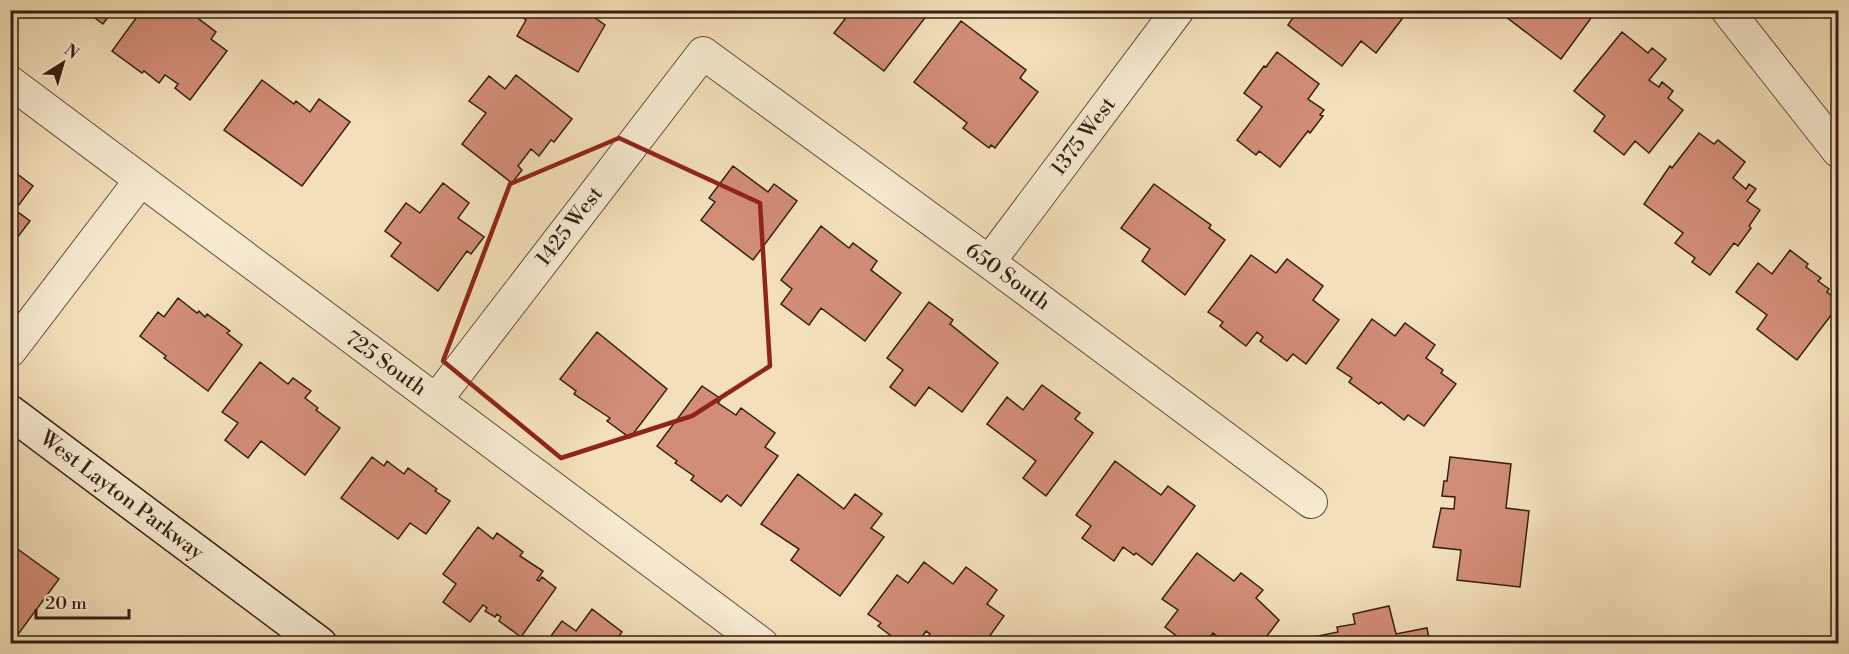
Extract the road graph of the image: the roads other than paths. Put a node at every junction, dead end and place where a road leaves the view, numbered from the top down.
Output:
1 (1178, 10) edge
2 (1727, 10) edge
3 (703, 53) joint
4 (10, 82) edge
5 (1839, 151) edge
6 (140, 181) junction
7 (989, 262) junction
8 (10, 351) edge
9 (436, 400) junction
10 (10, 411) edge
11 (1311, 501) dead end
12 (320, 644) edge
13 (762, 644) edge

1 - 7 street, 1375 West
2 - 5 street
3 - 7 street, 650 South
3 - 9 street, 1425 West
4 - 6 street, 725 South
6 - 8 street
6 - 9 street, 725 South
7 - 11 street, 650 South
9 - 13 street, 725 South
10 - 12 main road, West Layton Parkway

